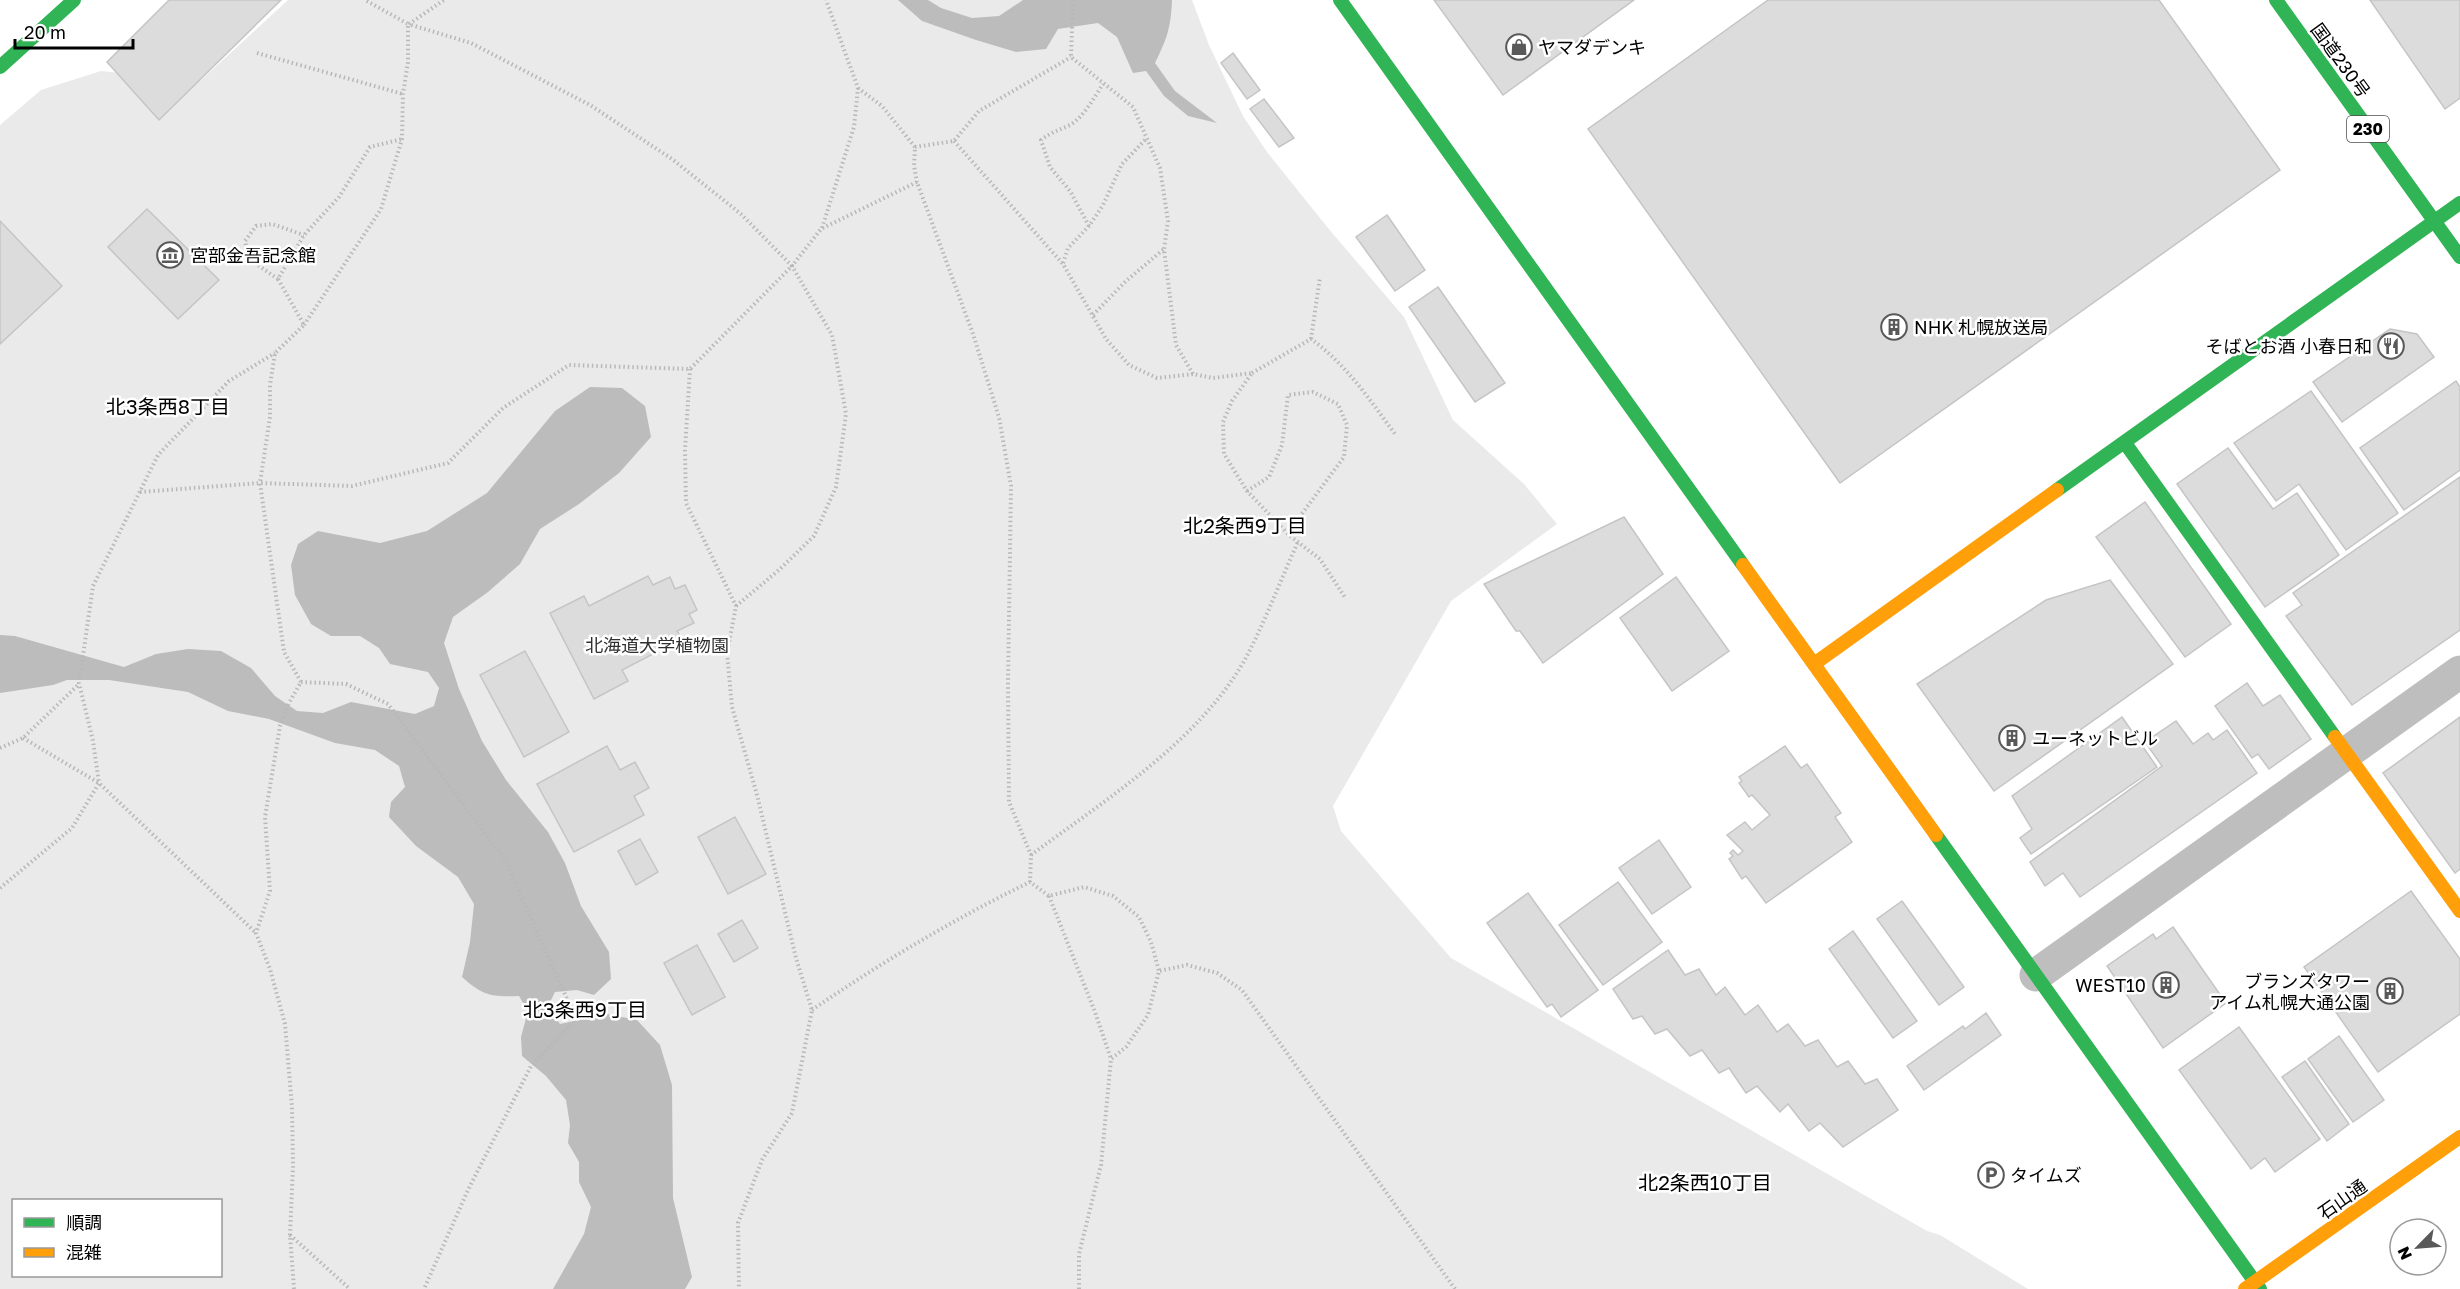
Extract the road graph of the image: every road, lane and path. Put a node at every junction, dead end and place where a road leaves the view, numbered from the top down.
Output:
1 (74, 0) edge
2 (365, 0) edge
3 (444, 0) edge
4 (826, 0) edge
5 (1074, 0) edge
6 (1340, 0) edge
7 (2276, 0) edge
8 (408, 24) junction
9 (257, 52) dead end
10 (1071, 57) junction
11 (0, 67) edge
12 (1103, 84) junction
13 (858, 88) junction
14 (403, 94) junction
15 (1147, 138) junction
16 (402, 139) junction
17 (954, 141) junction
18 (915, 147) junction
19 (917, 182) junction
20 (2460, 202) edge
21 (2434, 221) junction
22 (1089, 226) junction
23 (821, 229) junction
24 (304, 235) junction
25 (1164, 249) junction
26 (2460, 257) edge
27 (1063, 264) junction
28 (792, 266) junction
29 (1320, 277) dead end
30 (278, 279) junction
31 (1093, 315) junction
32 (304, 325) junction
33 (1311, 339) junction
34 (275, 353) junction
35 (690, 369) junction
36 (1252, 373) junction
37 (1193, 374) junction
38 (1395, 434) dead end
39 (2125, 443) junction
40 (260, 483) junction
41 (1247, 491) junction
42 (140, 492) junction
43 (1290, 536) junction
44 (1298, 542) junction
45 (1346, 599) dead end
46 (736, 606) junction
47 (1814, 664) junction
48 (2460, 672) edge
49 (301, 682) junction
50 (80, 683) junction
51 (23, 738) junction
52 (0, 748) edge
53 (2348, 751) junction
54 (99, 783) junction
55 (1031, 855) junction
56 (1030, 882) junction
57 (0, 888) edge
58 (1049, 896) junction
59 (2460, 911) edge
60 (256, 933) junction
61 (1159, 971) junction
62 (2036, 975) junction
63 (812, 1010) junction
64 (1111, 1059) junction
65 (2460, 1137) edge
66 (290, 1235) junction
67 (2253, 1287) edge
68 (294, 1289) edge
69 (350, 1289) edge
70 (424, 1289) edge
71 (739, 1289) edge
72 (1080, 1289) edge
73 (1455, 1289) edge

1 - 11 main road
2 - 8 path
3 - 8 path
4 - 13 path
5 - 10 path
6 - 47 main road
7 - 21 main road, 国道230号 / 230
8 - 14 path
8 - 28 path
9 - 14 path
10 - 12 path
10 - 17 path
12 - 15 path
12 - 22 path
13 - 18 path
13 - 23 path
14 - 16 path
15 - 22 path
15 - 25 path
16 - 24 path
16 - 32 path
17 - 18 path
17 - 27 path
18 - 19 path
19 - 23 path
19 - 55 path
20 - 21 main road
21 - 26 main road, 国道230号 / 230
21 - 39 main road
22 - 27 path
23 - 28 path
24 - 30 path
24 - 30 path
25 - 31 path
25 - 37 path
27 - 31 path
28 - 35 path
28 - 46 path
29 - 33 path
30 - 32 path
31 - 37 path
32 - 34 path
33 - 36 path
33 - 38 path
34 - 40 path
34 - 42 path
35 - 40 path
35 - 46 path
36 - 37 path
36 - 41 path
39 - 47 main road
39 - 53 main road
40 - 42 path
40 - 49 path
41 - 43 path
41 - 43 path
42 - 50 path
43 - 44 path
44 - 45 path
44 - 55 path
46 - 63 path
47 - 62 main road
48 - 53 street
49 - 60 path
49 - 70 path
50 - 51 path
50 - 54 path
51 - 52 path
51 - 54 path
53 - 59 main road
53 - 62 street
54 - 57 path
54 - 60 path
55 - 56 path
56 - 58 path
56 - 63 path
58 - 61 path
58 - 64 path
60 - 66 path
61 - 64 path
61 - 73 path
62 - 67 main road
63 - 71 path
64 - 72 path
65 - 67 main road, 石山通
66 - 68 path
66 - 69 path

